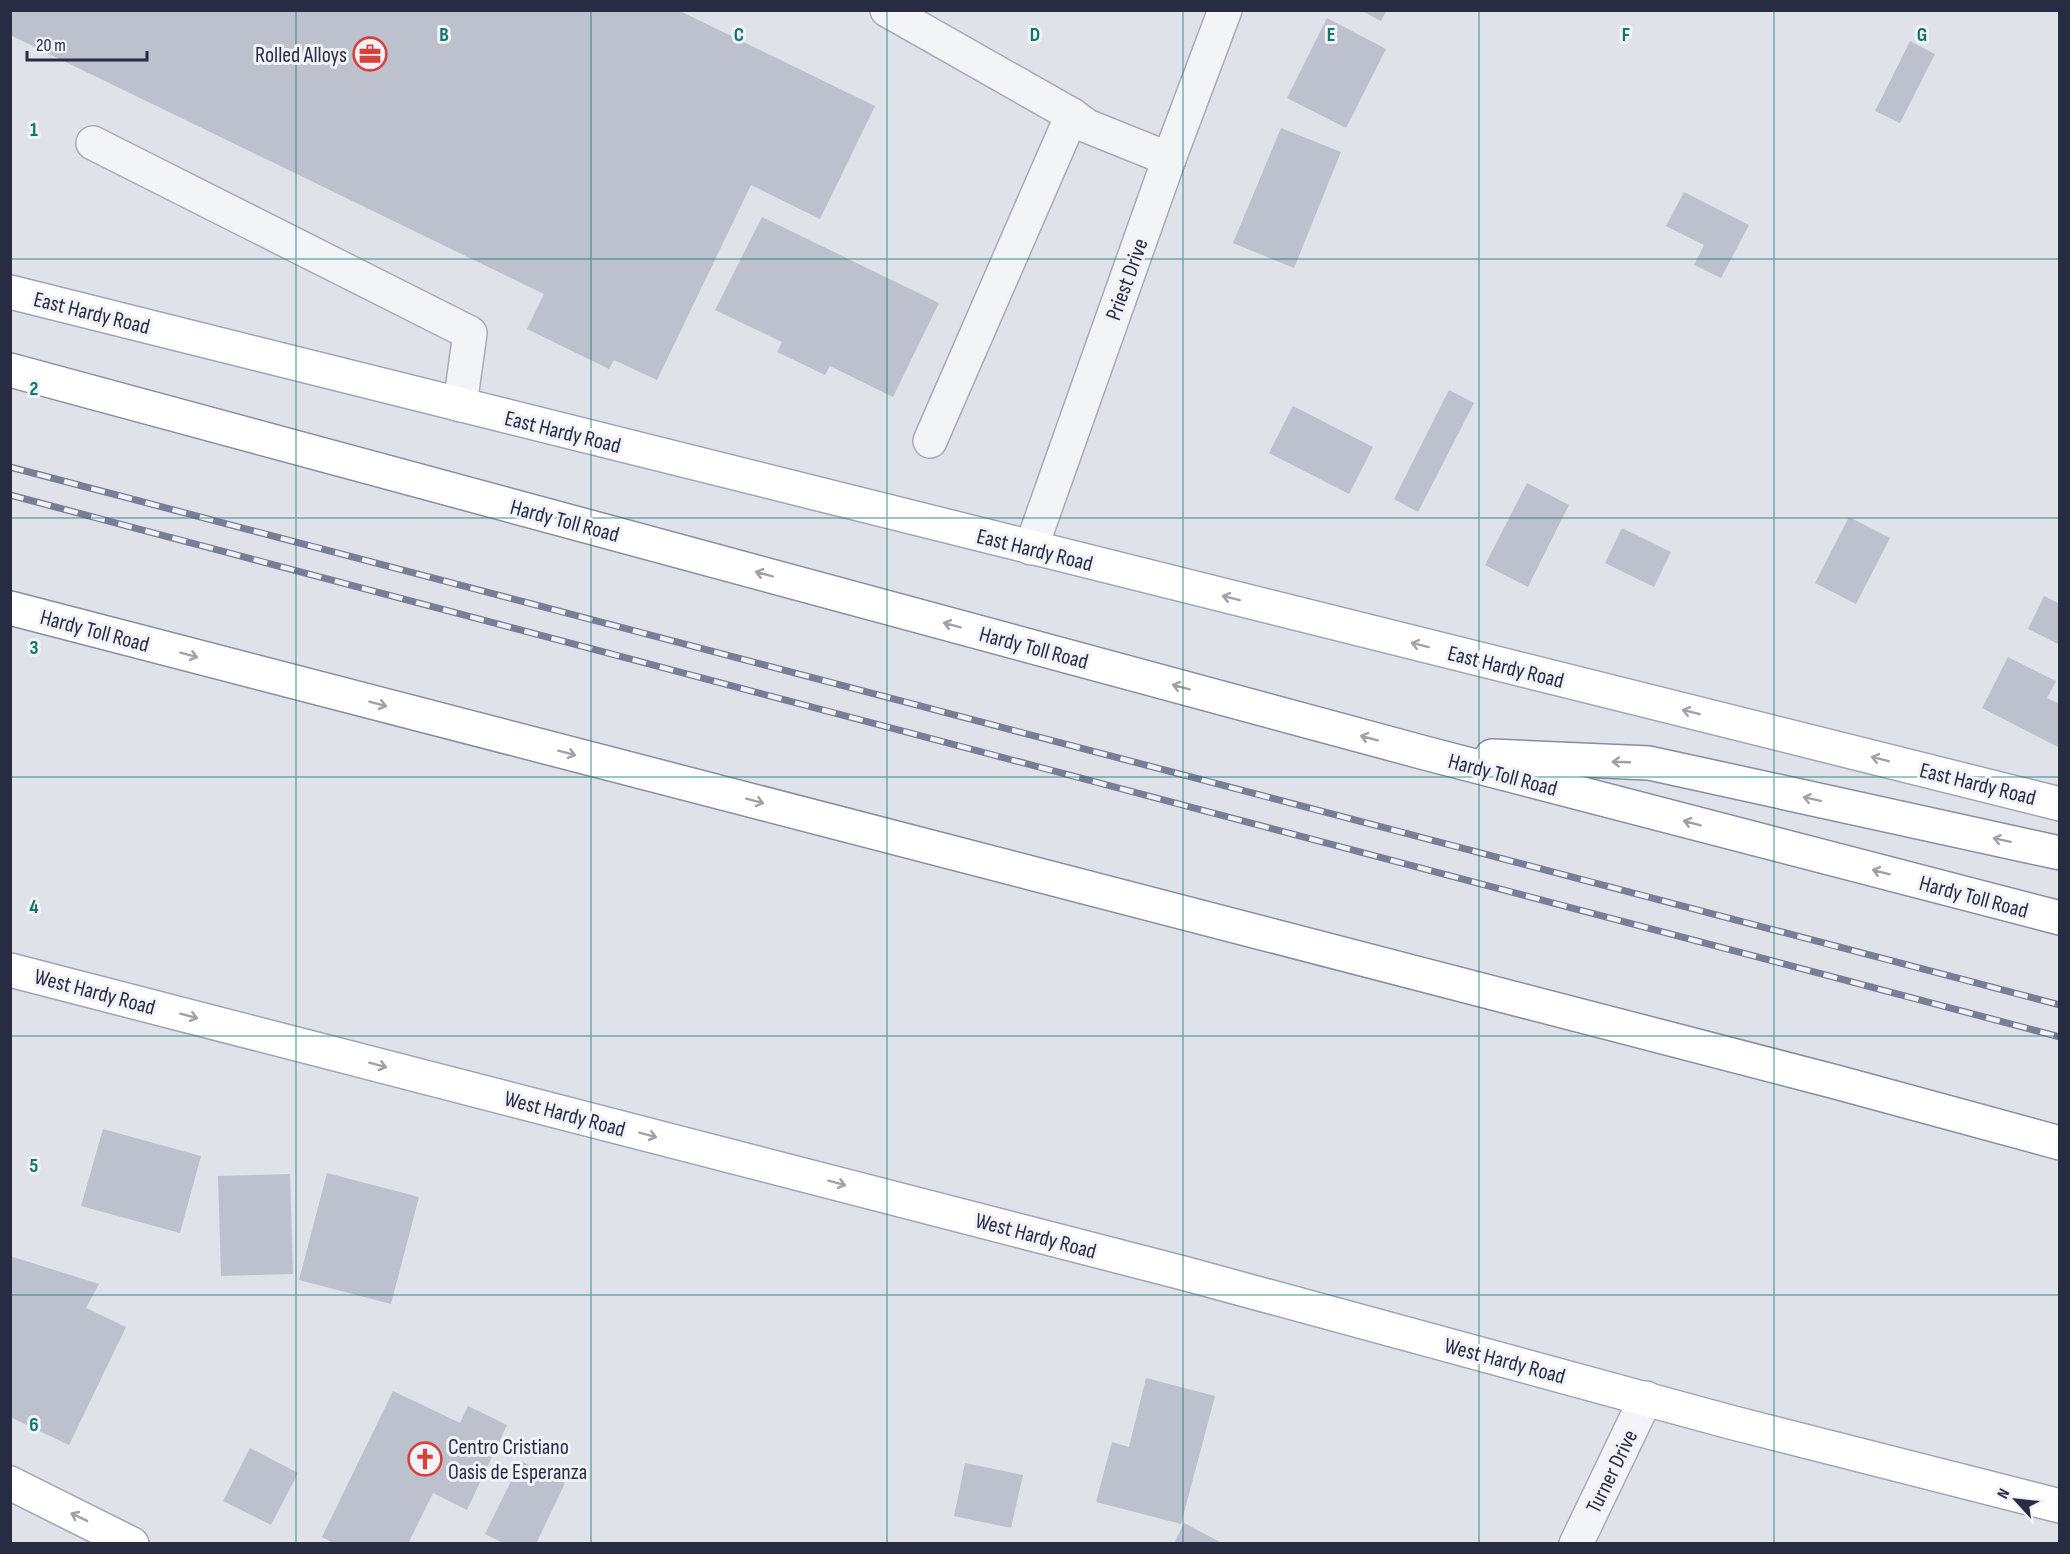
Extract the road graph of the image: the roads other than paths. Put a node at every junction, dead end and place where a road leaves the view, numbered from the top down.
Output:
1 (887, 10) edge
2 (1225, 10) edge
3 (1072, 116) junction
4 (93, 143) dead end
5 (1169, 159) junction
6 (10, 292) edge
7 (10, 370) edge
8 (460, 405) junction
9 (930, 441) dead end
10 (1031, 548) junction
11 (10, 608) edge
12 (1425, 753) junction
13 (2060, 804) edge
14 (2060, 853) edge
15 (2060, 918) edge
16 (10, 970) edge
17 (2060, 1143) edge
18 (1646, 1398) junction
19 (10, 1483) edge
20 (2060, 1506) edge
21 (132, 1544) edge
22 (1576, 1544) edge

1 - 3 street
2 - 5 street, Priest Drive
3 - 5 street
3 - 9 street
4 - 8 street
5 - 10 street, Priest Drive
6 - 8 main road, East Hardy Road
12 -> 7 main road, Hardy Toll Road
8 - 10 main road, East Hardy Road
13 -> 10 main road, East Hardy Road
11 -> 17 main road, Hardy Toll Road
14 -> 12 main road
15 -> 12 main road, Hardy Toll Road
16 -> 18 main road, West Hardy Road
18 - 20 main road, West Hardy Road
18 - 22 street, Turner Drive
21 -> 19 main road

